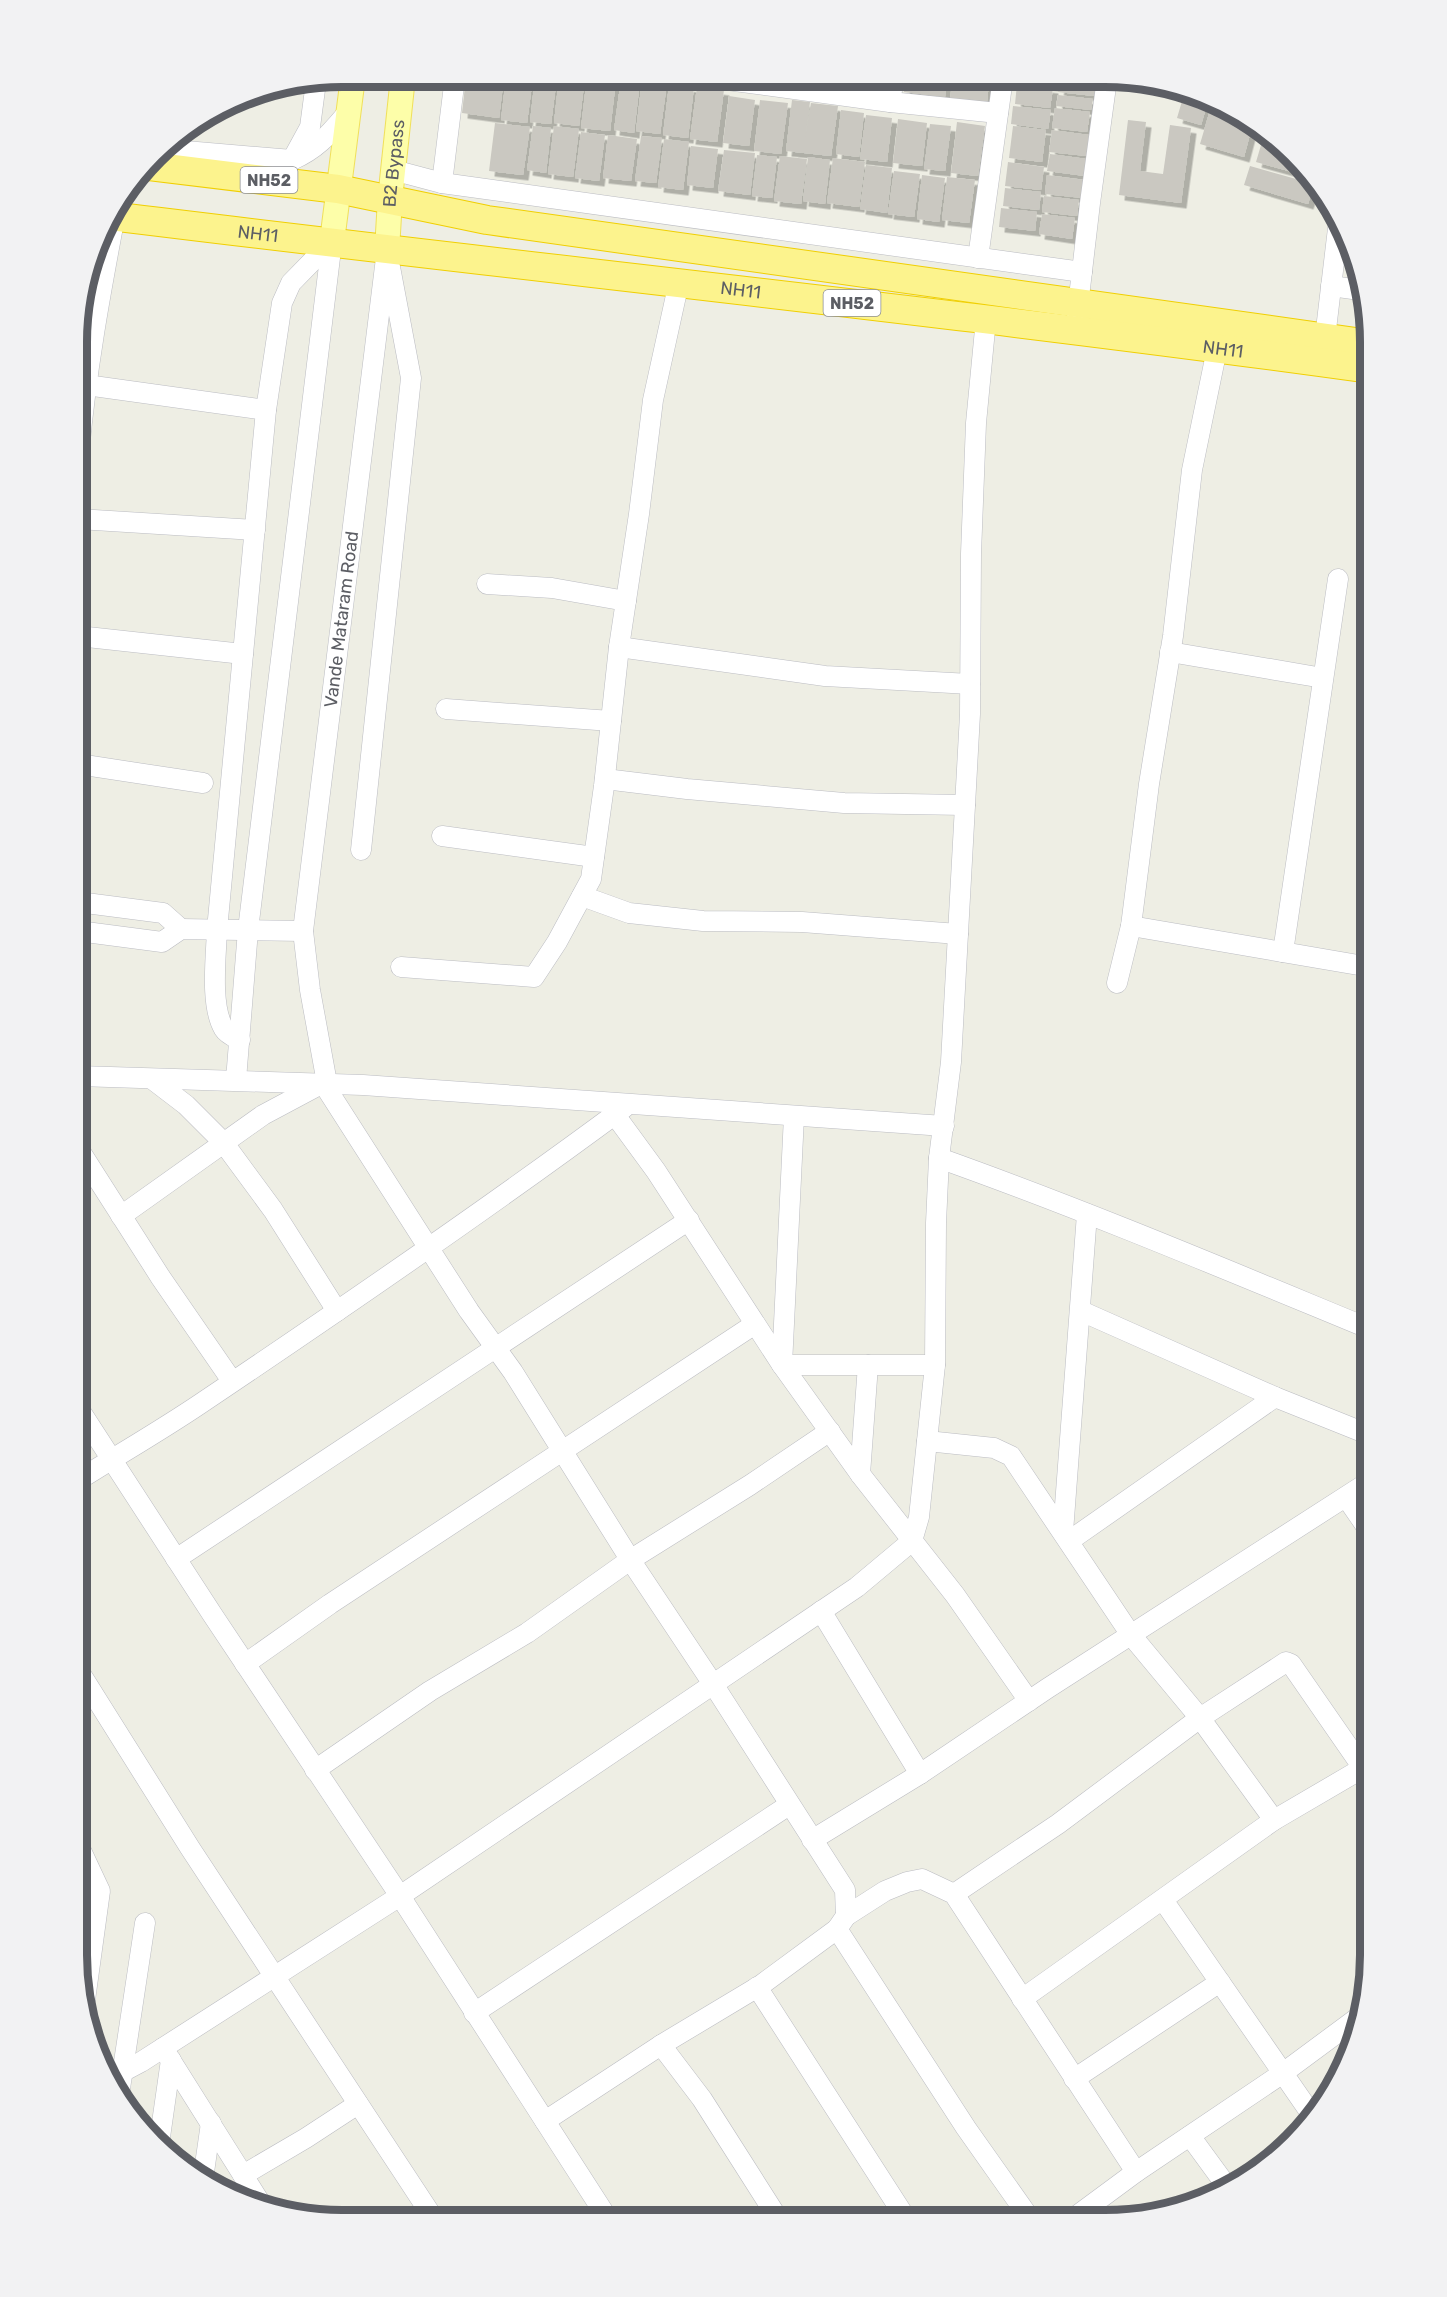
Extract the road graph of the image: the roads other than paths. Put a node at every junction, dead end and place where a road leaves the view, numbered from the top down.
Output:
1 (352, 87) edge
2 (402, 87) edge
3 (454, 87) edge
4 (779, 87) edge
5 (892, 87) edge
6 (1002, 87) edge
7 (1106, 87) edge
8 (315, 89) edge
9 (890, 102) junction
10 (350, 111) junction
11 (998, 113) junction
12 (174, 150) edge
13 (292, 160) junction
14 (157, 167) edge
15 (393, 170) junction
16 (442, 183) junction
17 (338, 189) junction
18 (390, 199) junction
19 (120, 217) edge
20 (1337, 236) edge
21 (109, 238) edge
22 (332, 241) junction
23 (387, 250) junction
24 (978, 258) junction
25 (1082, 272) junction
26 (679, 282) junction
27 (1331, 286) junction
28 (1354, 289) edge
29 (1077, 318) junction
30 (986, 319) junction
31 (1325, 338) junction
32 (1360, 343) edge
33 (1217, 349) junction
34 (87, 357) edge
35 (1360, 368) edge
36 (87, 385) edge
37 (266, 410) junction
38 (87, 520) edge
39 (255, 530) junction
40 (1338, 579) dead end
41 (486, 584) dead end
42 (626, 601) junction
43 (87, 637) edge
44 (619, 647) junction
45 (1170, 652) junction
46 (243, 654) junction
47 (1323, 678) junction
48 (970, 684) junction
49 (446, 710) dead end
50 (611, 721) junction
51 (87, 765) edge
52 (604, 779) junction
53 (203, 783) dead end
54 (965, 805) junction
55 (442, 836) dead end
56 (361, 850) dead end
57 (594, 857) junction
58 (582, 896) junction
59 (87, 903) edge
60 (1131, 926) junction
61 (181, 929) junction
62 (217, 930) junction
63 (248, 930) junction
64 (303, 931) junction
65 (87, 933) edge
66 (958, 934) junction
67 (1283, 952) junction
68 (1360, 965) edge
69 (401, 967) dead end
70 (1117, 983) dead end
71 (240, 1040) junction
72 (87, 1076) edge
73 (152, 1079) junction
74 (236, 1080) junction
75 (325, 1083) junction
76 (622, 1109) junction
77 (794, 1116) junction
78 (944, 1126) junction
79 (223, 1142) junction
80 (939, 1158) junction
81 (87, 1162) edge
82 (1088, 1214) junction
83 (121, 1216) junction
84 (689, 1220) junction
85 (428, 1247) junction
86 (337, 1311) junction
87 (1081, 1311) junction
88 (755, 1324) junction
89 (1360, 1325) edge
90 (495, 1347) junction
91 (782, 1365) junction
92 (868, 1365) junction
93 (935, 1365) junction
94 (232, 1381) junction
95 (1275, 1397) junction
96 (87, 1422) edge
97 (830, 1431) junction
98 (1360, 1432) edge
99 (927, 1441) junction
100 (561, 1451) junction
101 (111, 1460) junction
102 (860, 1474) junction
103 (87, 1475) edge
104 (1360, 1488) edge
105 (1346, 1497) junction
106 (1360, 1517) edge
107 (1066, 1537) junction
108 (912, 1540) junction
109 (176, 1559) junction
110 (630, 1560) junction
111 (821, 1611) junction
112 (1131, 1635) junction
113 (245, 1664) junction
114 (87, 1684) edge
115 (713, 1684) junction
116 (1029, 1701) junction
117 (1200, 1718) junction
118 (1360, 1764) edge
119 (315, 1770) junction
120 (920, 1774) junction
121 (1360, 1776) edge
122 (789, 1804) junction
123 (1274, 1820) junction
124 (812, 1840) junction
125 (87, 1863) edge
126 (954, 1894) junction
127 (400, 1896) junction
128 (1163, 1900) junction
129 (145, 1923) dead end
130 (842, 1923) junction
131 (275, 1977) junction
132 (89, 1981) edge
133 (1220, 1982) junction
134 (758, 1987) junction
135 (1022, 1999) junction
136 (474, 2013) junction
137 (1350, 2023) edge
138 (661, 2045) junction
139 (167, 2054) junction
140 (1283, 2073) junction
141 (116, 2074) edge
142 (117, 2076) edge
143 (1074, 2079) junction
144 (358, 2104) junction
145 (1308, 2109) edge
146 (545, 2121) junction
147 (211, 2123) junction
148 (160, 2133) edge
149 (1190, 2136) junction
150 (204, 2170) edge
151 (1136, 2172) junction
152 (243, 2175) junction
153 (1223, 2181) edge
154 (256, 2195) edge
155 (428, 2210) edge
156 (602, 2210) edge
157 (772, 2210) edge
158 (901, 2210) edge
159 (1024, 2210) edge
160 (1085, 2210) edge

1 - 10 main road
2 - 15 main road, B2 Bypass
3 - 16 street
4 - 9 street
5 - 9 street
6 - 11 street
7 - 25 street
8 - 13 street
9 - 11 street
10 - 13 street
10 - 17 main road
11 - 24 street
12 - 13 street
14 - 17 highway, NH52
15 - 16 street
15 - 18 main road, B2 Bypass
16 - 24 street
17 - 18 highway, NH52
17 - 22 main road
18 - 23 main road, B2 Bypass
18 - 29 highway, NH52
19 - 22 highway, NH11 / NH52
20 - 27 street
21 - 34 street
22 - 23 highway, NH11 / NH52
22 - 37 street
22 - 63 street
23 - 26 highway, NH11 / NH52
23 - 56 street
23 - 64 street, Vande Mataram Road
24 - 25 street
25 - 29 street
26 - 30 highway, NH11 / NH52
26 - 42 street
27 - 28 street
27 - 31 street
29 - 30 highway, NH11 / NH52
29 - 31 highway, NH52
29 - 33 highway, NH11 / NH52
30 - 48 street
31 - 32 highway, NH52
33 - 35 highway, NH11 / NH52
33 - 45 street
36 - 37 street
37 - 39 street
38 - 39 street
39 - 46 street
40 - 47 street
41 - 42 street
42 - 44 street
43 - 46 street
44 - 48 street
44 - 50 street
45 - 47 street
45 - 60 street
46 - 62 street
47 - 67 street
48 - 54 street
49 - 50 street
50 - 52 street
51 - 53 street
52 - 54 street
52 - 57 street
54 - 66 street
55 - 57 street
57 - 58 street
58 - 66 street
58 - 69 street
59 - 61 street
60 - 67 street
60 - 70 street
61 - 62 street
61 - 65 street
62 - 63 street
62 - 71 street
63 - 64 street
63 - 71 street
64 - 75 street, Vande Mataram Road
66 - 78 street
67 - 68 street
71 - 74 street
72 - 73 street
73 - 74 street
73 - 79 street
74 - 75 street
75 - 76 street
75 - 79 street
75 - 85 street
76 - 77 street
76 - 84 street
76 - 85 street
77 - 78 street
77 - 91 street
78 - 80 street
79 - 83 street
79 - 86 street
80 - 82 street
80 - 93 street
81 - 83 street
82 - 87 street
82 - 89 street
83 - 94 street
84 - 88 street
84 - 90 street
85 - 86 street
85 - 90 street
86 - 94 street
87 - 95 street
87 - 107 street
88 - 91 street
88 - 100 street
90 - 100 street
90 - 109 street
91 - 92 street
91 - 97 street
92 - 93 street
92 - 102 street
93 - 99 street
94 - 101 street
95 - 98 street
95 - 107 street
96 - 101 street
97 - 102 street
97 - 110 street
99 - 107 street
99 - 108 street
100 - 110 street
100 - 113 street
101 - 103 street
101 - 109 street
102 - 108 street
104 - 105 street
105 - 106 street
105 - 112 street
107 - 112 street
108 - 111 street
108 - 116 street
109 - 113 street
110 - 115 street
110 - 119 street
111 - 115 street
111 - 120 street
112 - 116 street
112 - 117 street
113 - 119 street
114 - 131 street
115 - 122 street
115 - 127 street
116 - 120 street
117 - 118 street
117 - 123 street
117 - 126 street
119 - 127 street
120 - 124 street
121 - 123 street
122 - 124 street
122 - 136 street
123 - 128 street
124 - 130 street
125 - 132 street
126 - 130 street
126 - 135 street
127 - 131 street
127 - 136 street
128 - 133 street
128 - 135 street
129 - 141 street
130 - 134 street
130 - 159 street
131 - 139 street
131 - 144 street
133 - 140 street
133 - 143 street
134 - 138 street
134 - 158 street
135 - 143 street
136 - 146 street
137 - 140 street
138 - 146 street
138 - 157 street
139 - 142 street
139 - 147 street
139 - 148 street
140 - 145 street
140 - 149 street
143 - 151 street
144 - 152 street
144 - 155 street
146 - 156 street
147 - 150 street
147 - 152 street
149 - 151 street
149 - 153 street
151 - 160 street
152 - 154 street

